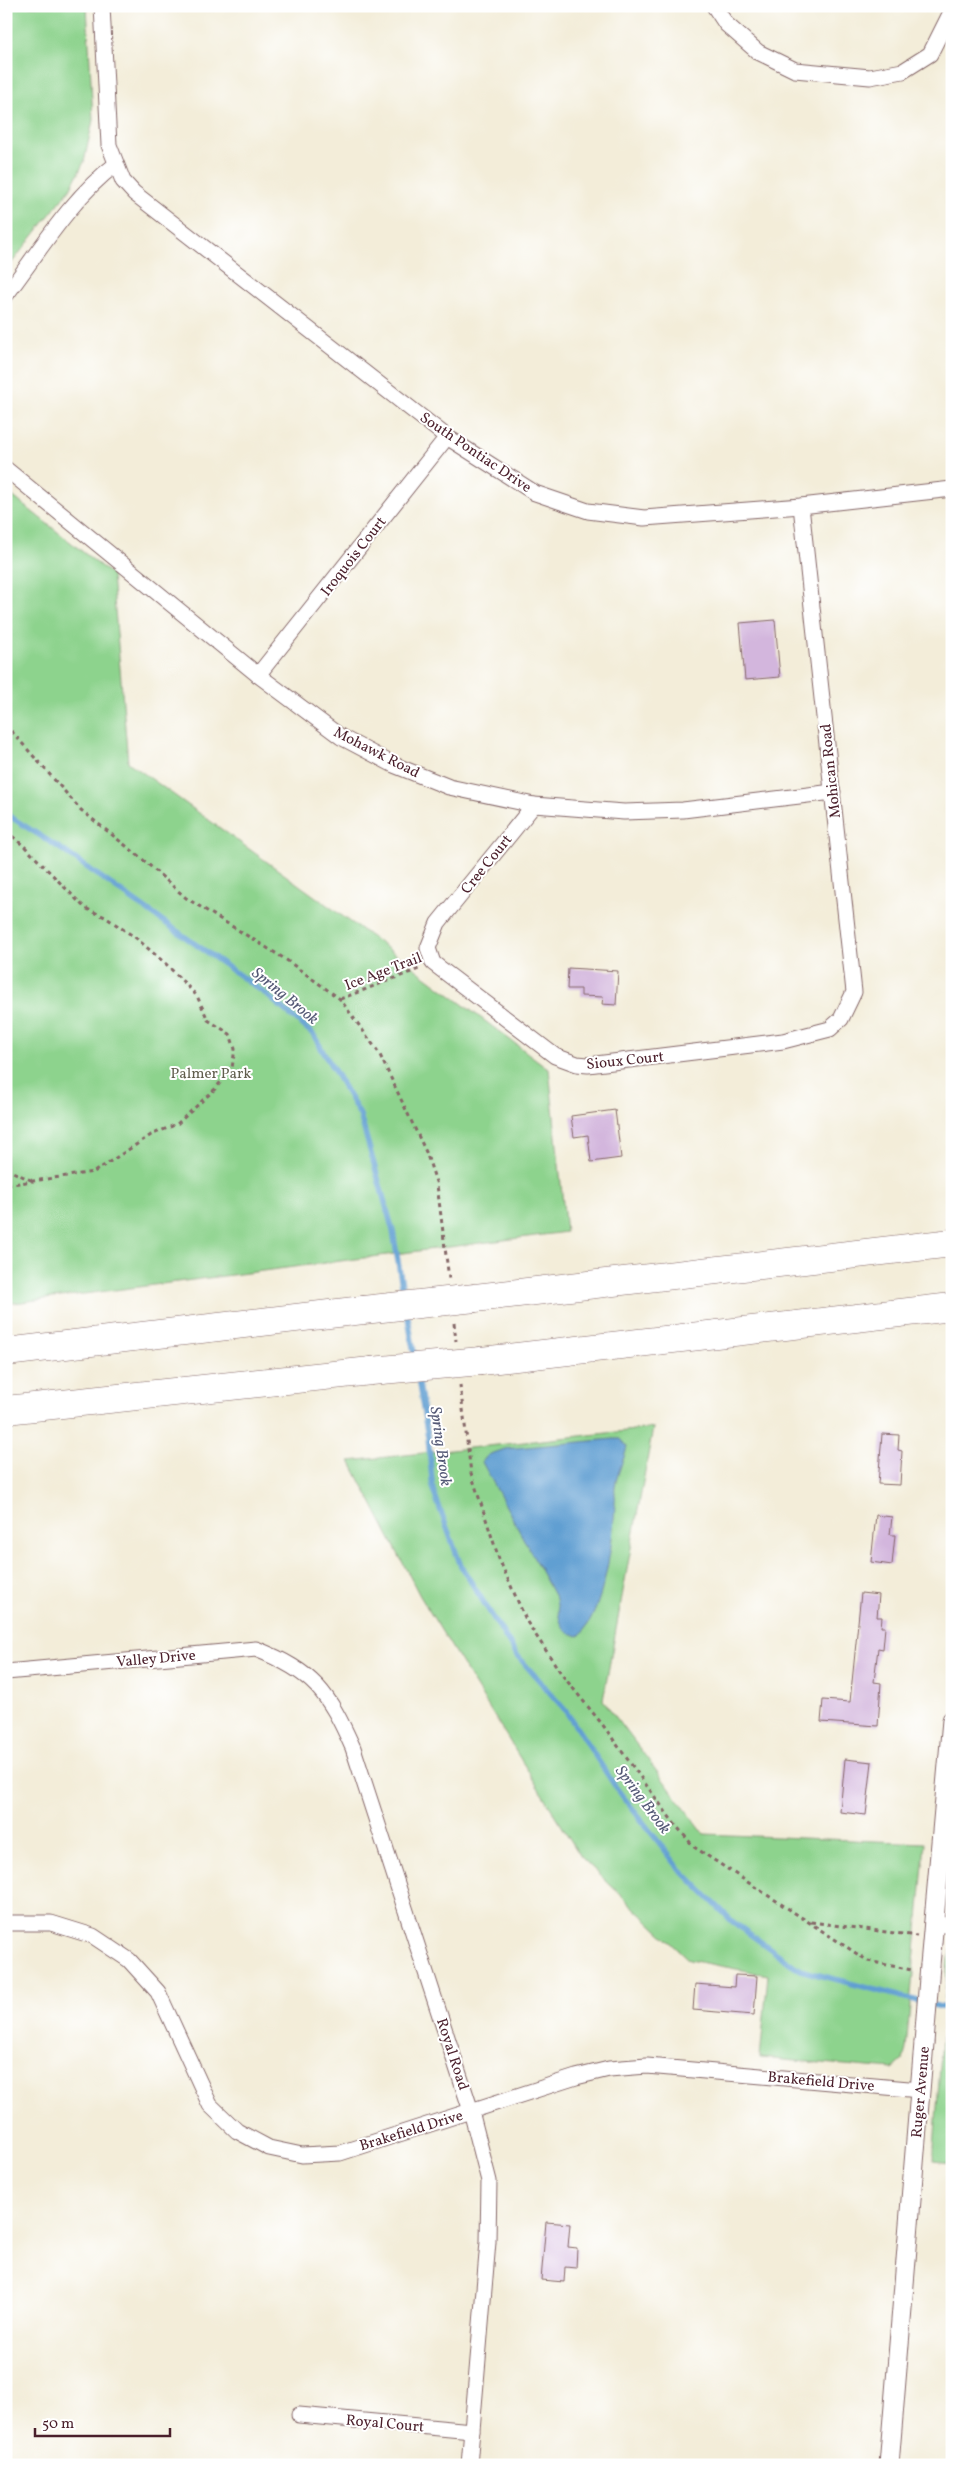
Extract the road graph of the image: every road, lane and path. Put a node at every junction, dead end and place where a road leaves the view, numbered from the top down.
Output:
1 (102, 6) edge
2 (714, 6) edge
3 (950, 6) edge
4 (951, 12) edge
5 (115, 166) junction
6 (6, 295) edge
7 (447, 437) junction
8 (6, 469) edge
9 (952, 489) edge
10 (802, 506) junction
11 (258, 675) junction
12 (833, 792) junction
13 (534, 805) junction
14 (6, 831) edge
15 (433, 963) junction
16 (340, 999) dead end
17 (830, 1029) joint
18 (6, 1169) edge
19 (33, 1181) junction
20 (6, 1185) edge
21 (952, 1242) edge
22 (952, 1307) edge
23 (6, 1352) edge
24 (6, 1410) edge
25 (301, 1670) joint
26 (6, 1672) edge
27 (952, 1720) edge
28 (811, 1922) dead end
29 (6, 1923) edge
30 (952, 1926) edge
31 (932, 1931) junction
32 (920, 2090) junction
33 (471, 2112) junction
34 (299, 2415) dead end
35 (472, 2431) junction
36 (469, 2465) edge
37 (888, 2465) edge

1 - 5 street, South Pontiac Drive
2 - 4 street
3 - 4 street
5 - 6 street
5 - 7 street, South Pontiac Drive
7 - 10 street, South Pontiac Drive
7 - 11 street, Iroquois Court
8 - 11 street, Mohawk Road
9 - 10 street, South Pontiac Drive
10 - 12 street, Mohican Road
11 - 13 street, Mohawk Road
12 - 13 street, Mohawk Road
12 - 17 street, Mohican Road
13 - 15 street, Cree Court
14 - 19 path
15 - 16 path, Ice Age Trail
15 - 17 street, Sioux Court
18 - 19 path
19 - 20 path
21 - 23 highway, bridge
22 - 24 highway, bridge
25 - 26 street, Valley Drive
25 - 33 street, Royal Road
27 - 31 street, Ruger Avenue
28 - 31 path
29 - 33 street, Brakefield Drive
30 - 31 street
31 - 32 street, Ruger Avenue, bridge
32 - 33 street, Brakefield Drive
32 - 37 street, Ruger Avenue
33 - 35 street, Royal Road
34 - 35 street, Royal Court
35 - 36 street, Royal Road

